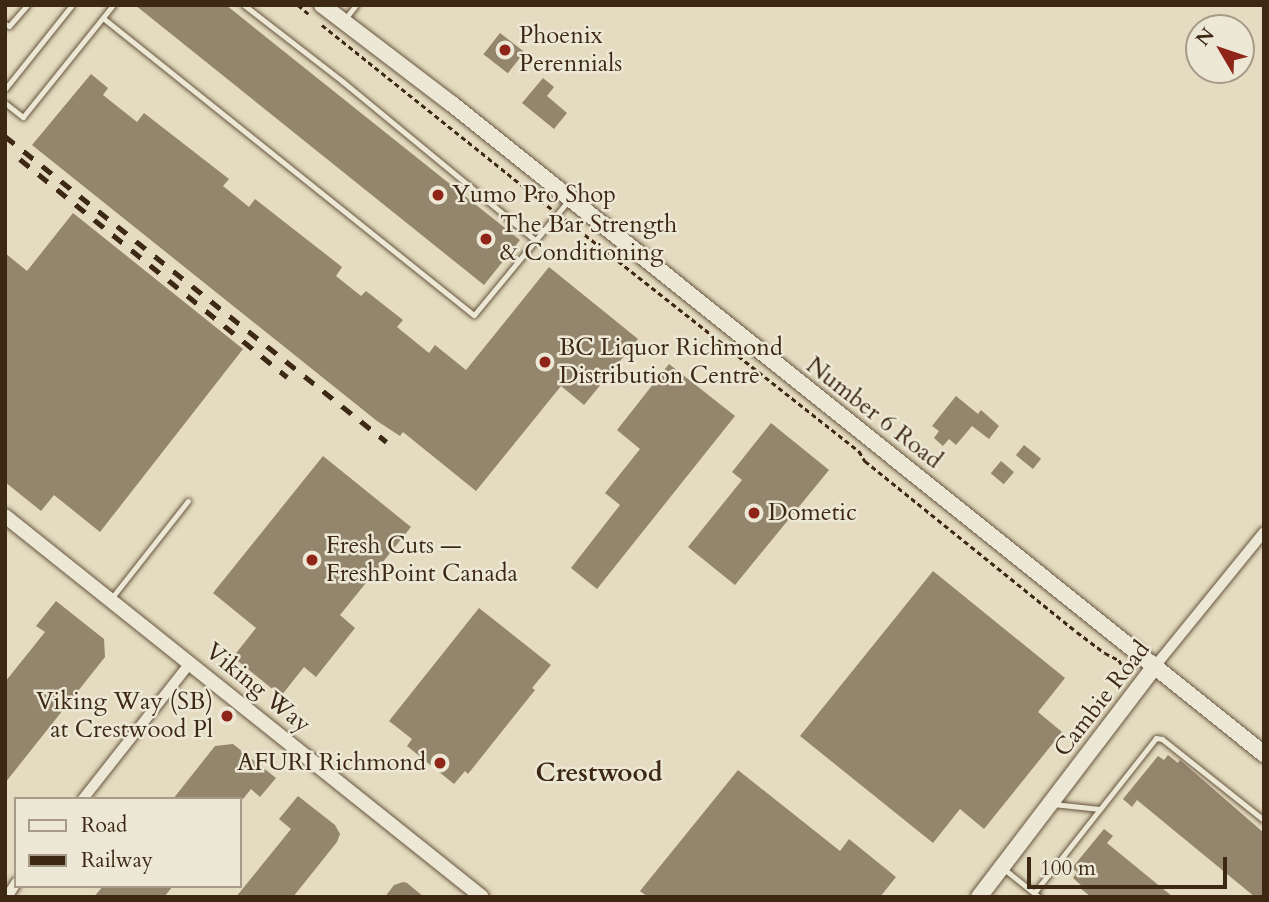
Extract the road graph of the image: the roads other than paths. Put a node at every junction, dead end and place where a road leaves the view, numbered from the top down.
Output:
1 (27, 5) edge
2 (72, 5) edge
3 (113, 5) edge
4 (244, 5) edge
5 (322, 5) edge
6 (356, 5) edge
7 (103, 18) junction
8 (343, 22) junction
9 (5, 24) edge
10 (5, 89) edge
11 (5, 103) edge
12 (568, 200) junction
13 (535, 240) junction
14 (188, 501) dead end
15 (5, 516) edge
16 (1264, 532) edge
17 (110, 600) junction
18 (190, 663) junction
19 (1156, 665) junction
20 (1264, 754) edge
21 (85, 797) edge
22 (1050, 803) junction
23 (1100, 809) junction
24 (1264, 820) edge
25 (1002, 867) junction
26 (1037, 895) edge
27 (482, 897) edge
28 (979, 897) edge

1 - 9 lane
2 - 10 lane
3 - 7 lane
4 - 13 lane
5 - 8 main road, Number 6 Road
6 - 8 lane
7 - 11 lane
7 - 13 lane
8 - 12 main road, Number 6 Road
12 - 13 lane
12 - 19 main road, Number 6 Road
14 - 17 lane
15 - 17 street, Viking Way
16 - 19 street, Cambie Road
17 - 18 street, Viking Way
18 - 21 street
18 - 27 street, Viking Way
19 - 20 main road, Number 6 Road
19 - 22 main road, Cambie Road
22 - 23 lane
22 - 25 main road, Cambie Road
23 - 24 lane
23 - 26 lane
25 - 26 lane
25 - 28 main road, Cambie Road

